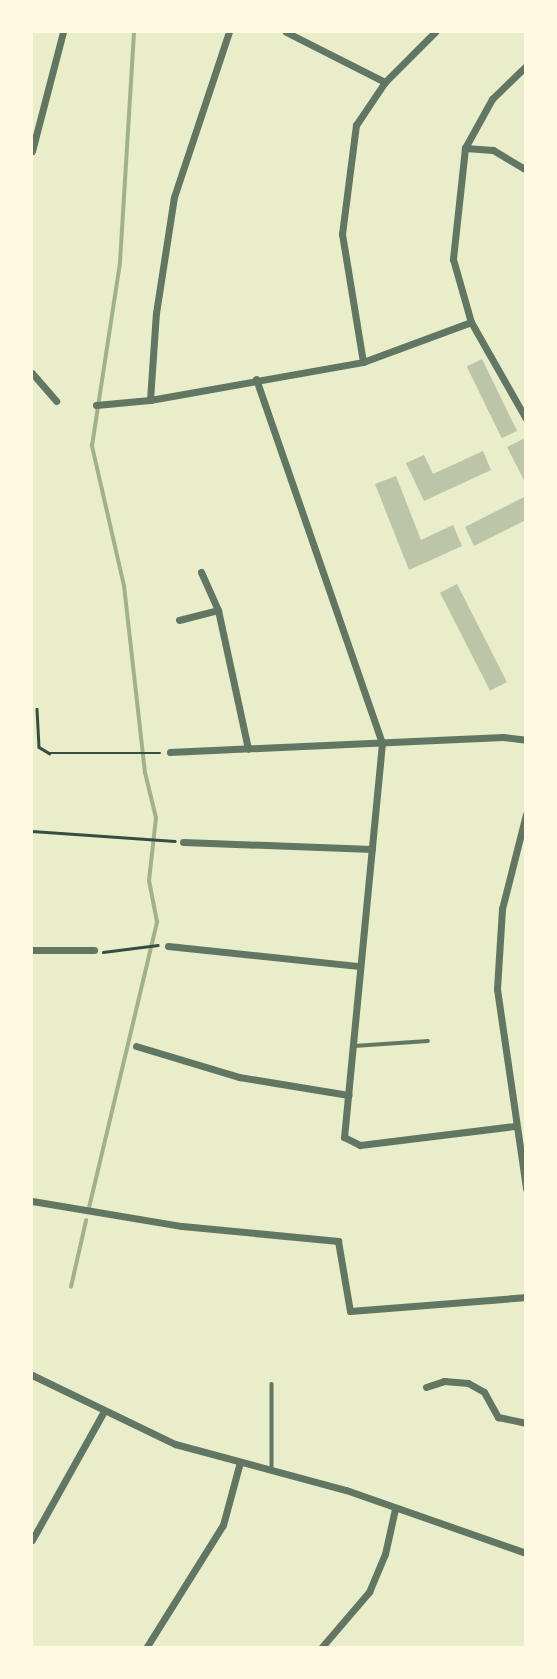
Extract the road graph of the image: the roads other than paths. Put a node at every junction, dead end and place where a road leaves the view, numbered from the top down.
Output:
1 (63, 32) edge
2 (229, 32) edge
3 (286, 32) edge
4 (435, 32) edge
5 (526, 66) edge
6 (385, 82) junction
7 (464, 148) junction
8 (32, 151) edge
9 (526, 170) edge
10 (471, 322) junction
11 (363, 362) junction
12 (32, 373) edge
13 (256, 379) junction
14 (149, 400) junction
15 (55, 401) dead end
16 (96, 405) dead end
17 (526, 419) edge
18 (201, 572) dead end
19 (218, 610) junction
20 (180, 620) dead end
21 (526, 740) edge
22 (382, 743) junction
23 (248, 749) junction
24 (170, 752) road end
25 (526, 814) edge
26 (524, 827) edge
27 (184, 842) road end
28 (372, 849) junction
29 (169, 946) dead end
30 (32, 950) edge
31 (94, 950) road end
32 (357, 966) junction
33 (428, 1041) dead end
34 (136, 1046) dead end
35 (352, 1047) junction
36 (349, 1095) junction
37 (514, 1126) junction
38 (526, 1189) edge
39 (33, 1198) edge
40 (526, 1297) edge
41 (32, 1374) edge
42 (272, 1384) dead end
43 (426, 1387) dead end
44 (104, 1411) junction
45 (526, 1423) edge
46 (240, 1462) junction
47 (272, 1470) junction
48 (395, 1509) junction
49 (32, 1540) edge
50 (526, 1553) edge
51 (145, 1647) edge
52 (321, 1647) edge

1 - 8 street
2 - 14 street
3 - 6 street
4 - 6 street
5 - 7 street
6 - 11 street
7 - 9 street
7 - 10 street
10 - 11 street
10 - 17 street
11 - 13 street
12 - 15 street
13 - 14 street
13 - 22 street
14 - 16 street
18 - 19 street
19 - 20 street
19 - 23 street
21 - 22 street
22 - 23 street
22 - 28 street
23 - 24 street
25 - 26 street
26 - 37 street
27 - 28 street
28 - 32 street
29 - 32 street
30 - 31 street
32 - 35 street
33 - 35 lane
34 - 36 street
35 - 36 street
36 - 37 street
37 - 38 street
39 - 40 street
41 - 44 street
42 - 47 lane
43 - 45 street
44 - 46 street
44 - 49 street
46 - 47 street
46 - 51 street
47 - 48 street
48 - 50 street
48 - 52 street

